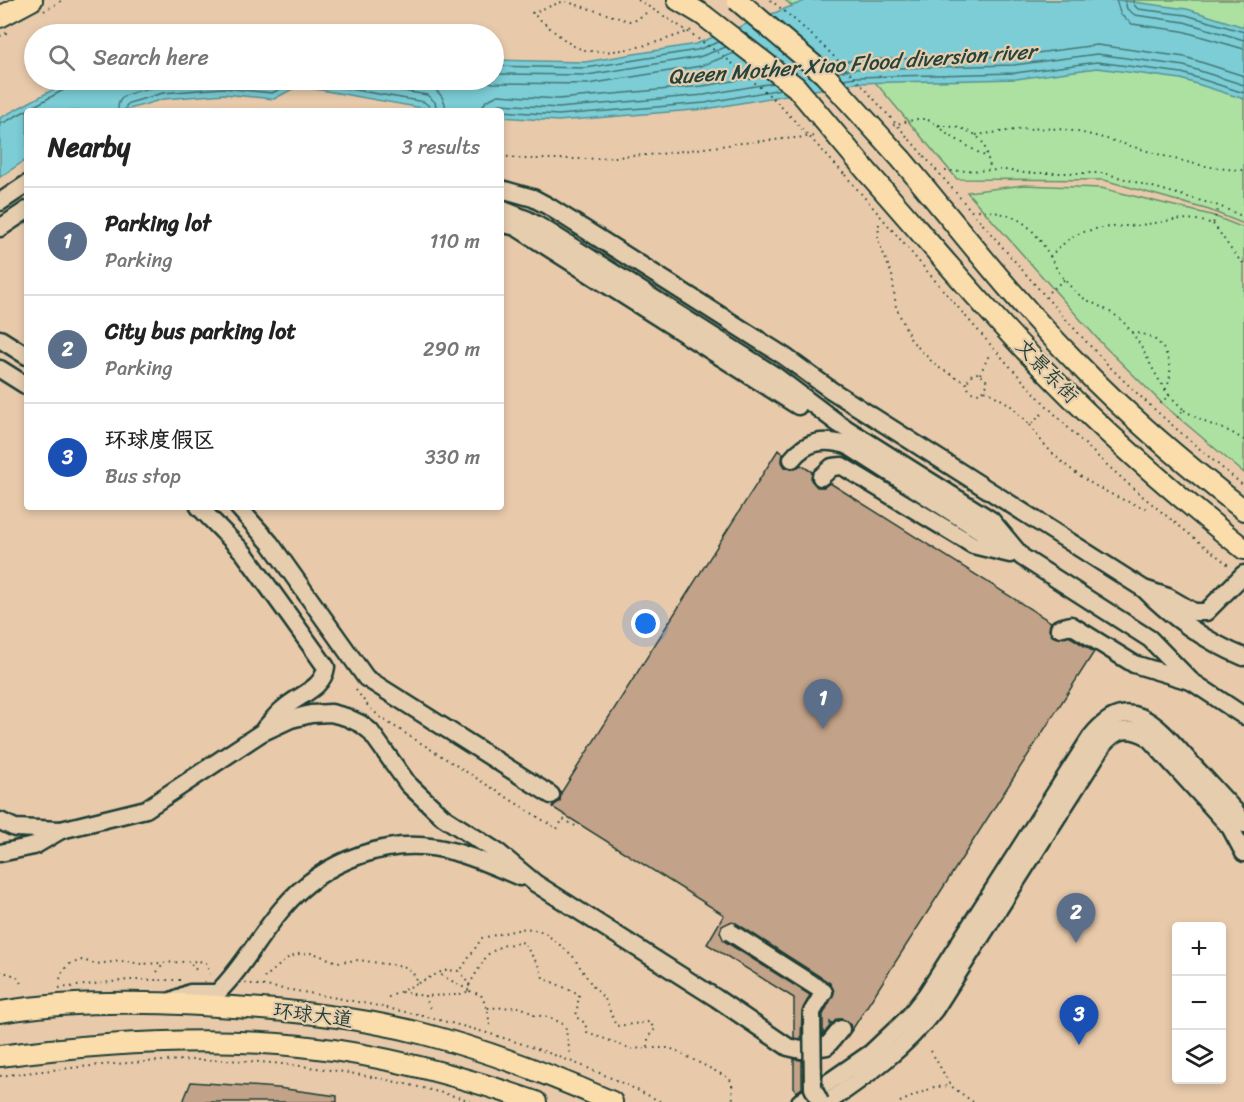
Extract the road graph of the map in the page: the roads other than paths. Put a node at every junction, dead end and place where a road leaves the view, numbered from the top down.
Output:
1 (32, 0) edge
2 (678, 0) edge
3 (737, 0) edge
4 (0, 17) edge
5 (24, 186) edge
6 (504, 190) edge
7 (0, 202) edge
8 (504, 211) edge
9 (24, 212) edge
10 (504, 224) edge
11 (0, 228) edge
12 (0, 339) edge
13 (24, 354) edge
14 (0, 369) edge
15 (24, 384) edge
16 (798, 406) dead end
17 (792, 459) dead end
18 (821, 477) dead end
19 (202, 510) edge
20 (241, 510) edge
21 (1244, 510) edge
22 (1244, 549) edge
23 (1022, 557) junction
24 (1244, 574) edge
25 (1144, 589) junction
26 (1059, 627) dead end
27 (1244, 657) edge
28 (1191, 681) junction
29 (1244, 716) edge
30 (261, 733) junction
31 (551, 795) dead end
32 (0, 821) edge
33 (1244, 824) edge
34 (61, 830) junction
35 (0, 853) edge
36 (1244, 853) edge
37 (535, 883) junction
38 (730, 932) dead end
39 (167, 1003) junction
40 (0, 1012) edge
41 (841, 1029) dead end
42 (0, 1056) edge
43 (536, 1102) edge
44 (612, 1102) edge
45 (800, 1102) edge
46 (820, 1102) edge
47 (828, 1102) edge

1 - 4 main road
2 - 22 main road, 文景东街, bridge
3 - 21 main road, 文景东街, bridge
5 - 7 street
6 - 25 street
8 - 23 street
9 - 11 street
10 - 16 street
12 - 13 street
14 - 15 street
17 - 23 street
18 - 23 street
19 - 30 street
20 - 31 street
23 - 28 street
24 - 25 street
25 - 27 street
26 - 28 street
28 - 29 street
30 - 34 street
30 - 37 street
32 - 34 street
33 - 45 street
34 - 35 street
36 - 47 street
37 - 39 street
37 - 41 street
38 - 46 street, bridge
39 - 40 main road, 环球大道
39 - 44 main road, 环球大道
42 - 43 main road, 环球大道

